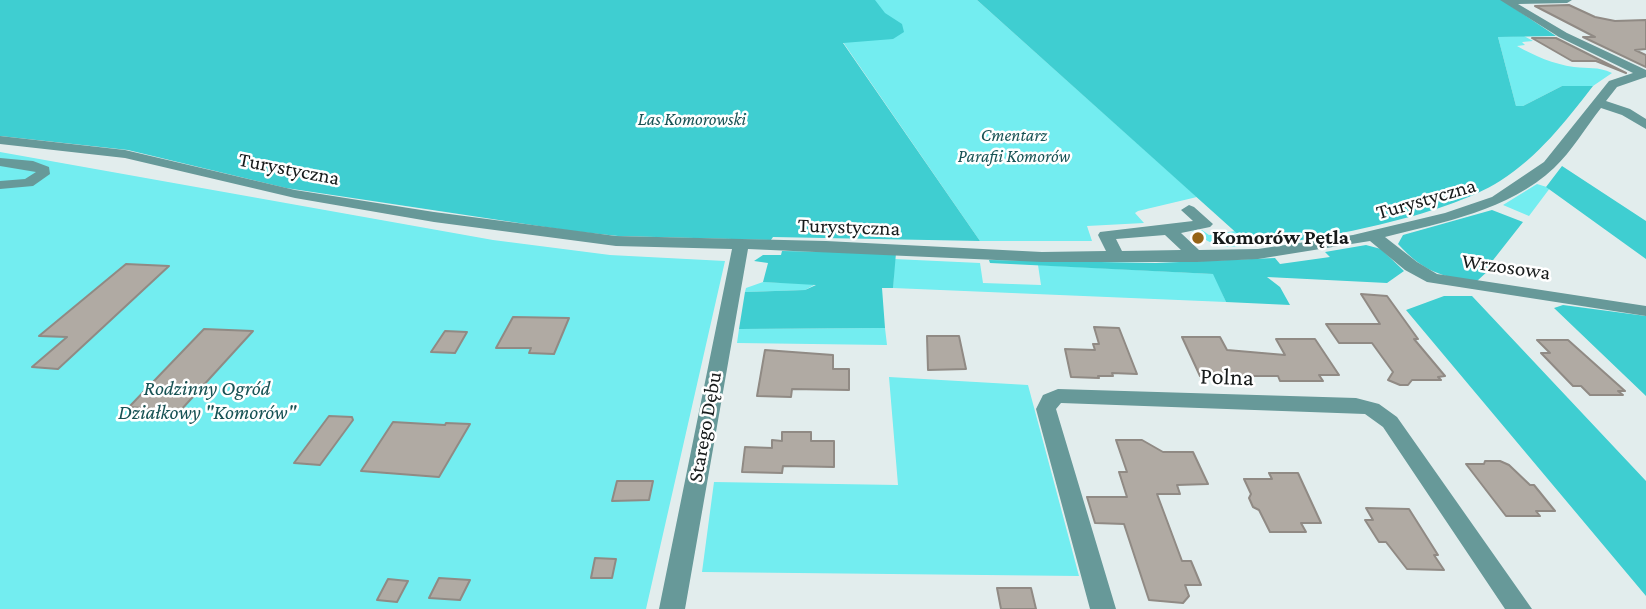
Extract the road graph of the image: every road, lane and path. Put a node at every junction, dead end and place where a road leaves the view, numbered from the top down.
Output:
1 (1506, 0) edge
2 (1567, 0) edge
3 (1644, 73) edge
4 (1598, 103) junction
5 (1646, 125) edge
6 (0, 140) edge
7 (0, 162) edge
8 (0, 186) edge
9 (1189, 210) dead end
10 (1169, 230) junction
11 (1373, 235) junction
12 (741, 245) junction
13 (1197, 257) junction
14 (1117, 258) junction
15 (1646, 310) edge
16 (672, 609) edge
17 (1103, 609) edge
18 (1519, 609) edge

1 - 2 street
1 - 3 street
3 - 4 street, Turystyczna
4 - 5 street
4 - 11 street, Turystyczna
6 - 12 street, Turystyczna
7 - 8 street
9 - 10 street
10 - 13 street
10 - 14 street
11 - 13 street, Turystyczna
11 - 15 street, Wrzosowa
12 - 14 street, Turystyczna
12 - 16 street, Starego Dębu
13 - 14 street, Turystyczna
17 - 18 street, Polna

